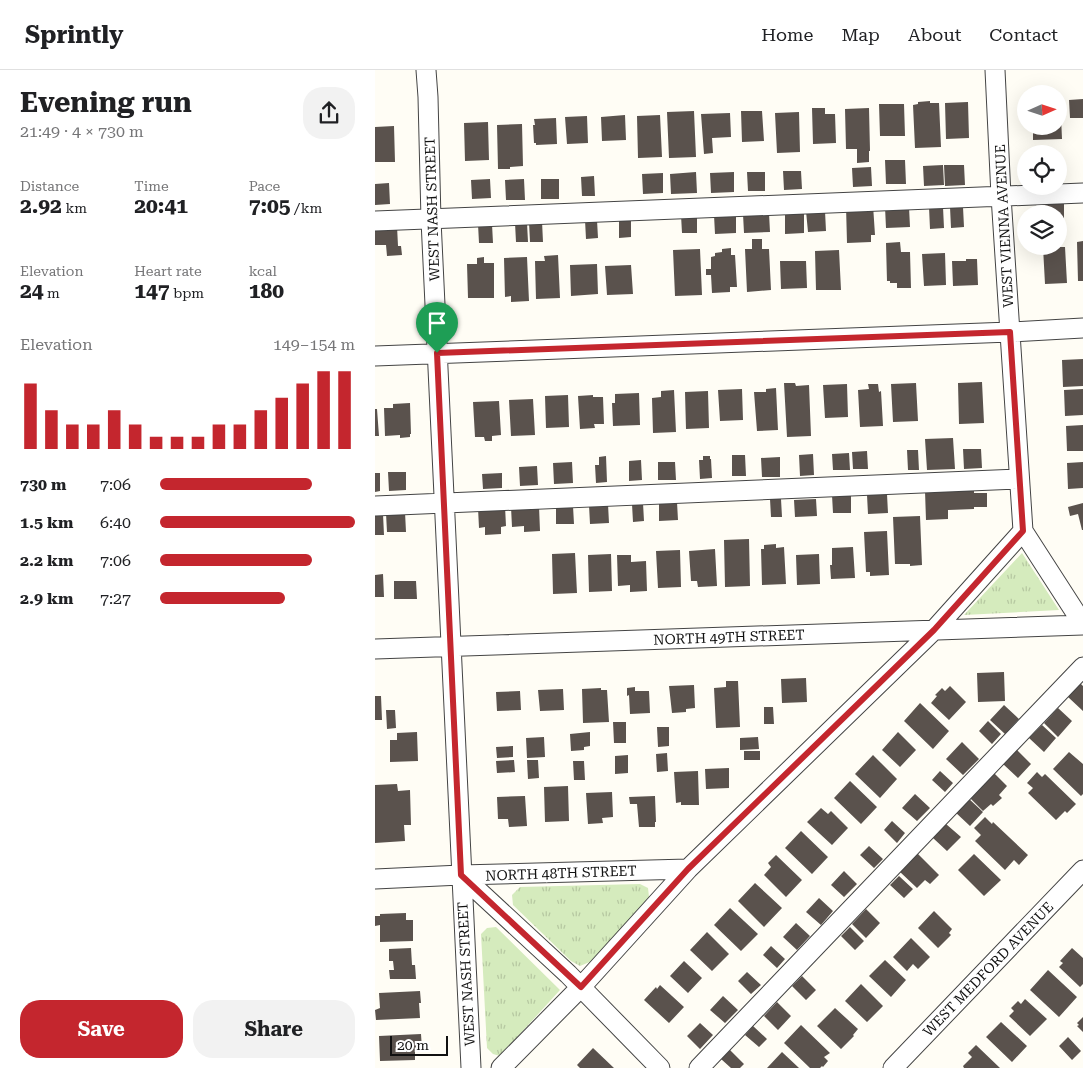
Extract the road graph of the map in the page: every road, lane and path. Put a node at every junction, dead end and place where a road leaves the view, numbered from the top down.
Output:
1 (426, 70) edge
2 (995, 70) edge
3 (1083, 193) edge
4 (1001, 196) junction
5 (431, 220) junction
6 (375, 221) edge
7 (1083, 328) edge
8 (1010, 332) junction
9 (437, 353) junction
10 (375, 356) edge
11 (1019, 479) junction
12 (444, 504) junction
13 (375, 506) edge
14 (1023, 531) junction
15 (1083, 625) edge
16 (934, 630) junction
17 (451, 646) junction
18 (375, 649) edge
19 (1083, 667) edge
20 (688, 869) junction
21 (1083, 870) edge
22 (461, 875) junction
23 (375, 879) edge
24 (581, 987) junction
25 (471, 1068) edge
26 (501, 1068) edge
27 (660, 1068) edge
28 (699, 1068) edge
29 (893, 1068) edge

1 - 5 street, WEST NASH STREET
2 - 4 street, WEST VIENNA AVENUE
3 - 4 street
4 - 5 street
4 - 8 street, WEST VIENNA AVENUE
5 - 6 street
5 - 9 street, WEST NASH STREET
7 - 8 street
8 - 9 street
8 - 11 street, WEST VIENNA AVENUE
9 - 10 street
9 - 12 street, WEST NASH STREET
11 - 12 street
11 - 14 street, WEST VIENNA AVENUE
12 - 13 street
12 - 17 street, WEST NASH STREET
14 - 15 street
14 - 16 street
15 - 16 street, NORTH 49TH STREET
16 - 17 street, NORTH 49TH STREET
16 - 20 street
17 - 18 street, NORTH 49TH STREET
17 - 22 street, WEST NASH STREET
19 - 28 street
20 - 22 street, NORTH 48TH STREET
20 - 24 street
21 - 29 street, WEST MEDFORD AVENUE
22 - 23 street, NORTH 48TH STREET
22 - 24 street
22 - 25 street, WEST NASH STREET
24 - 26 street
24 - 27 street

